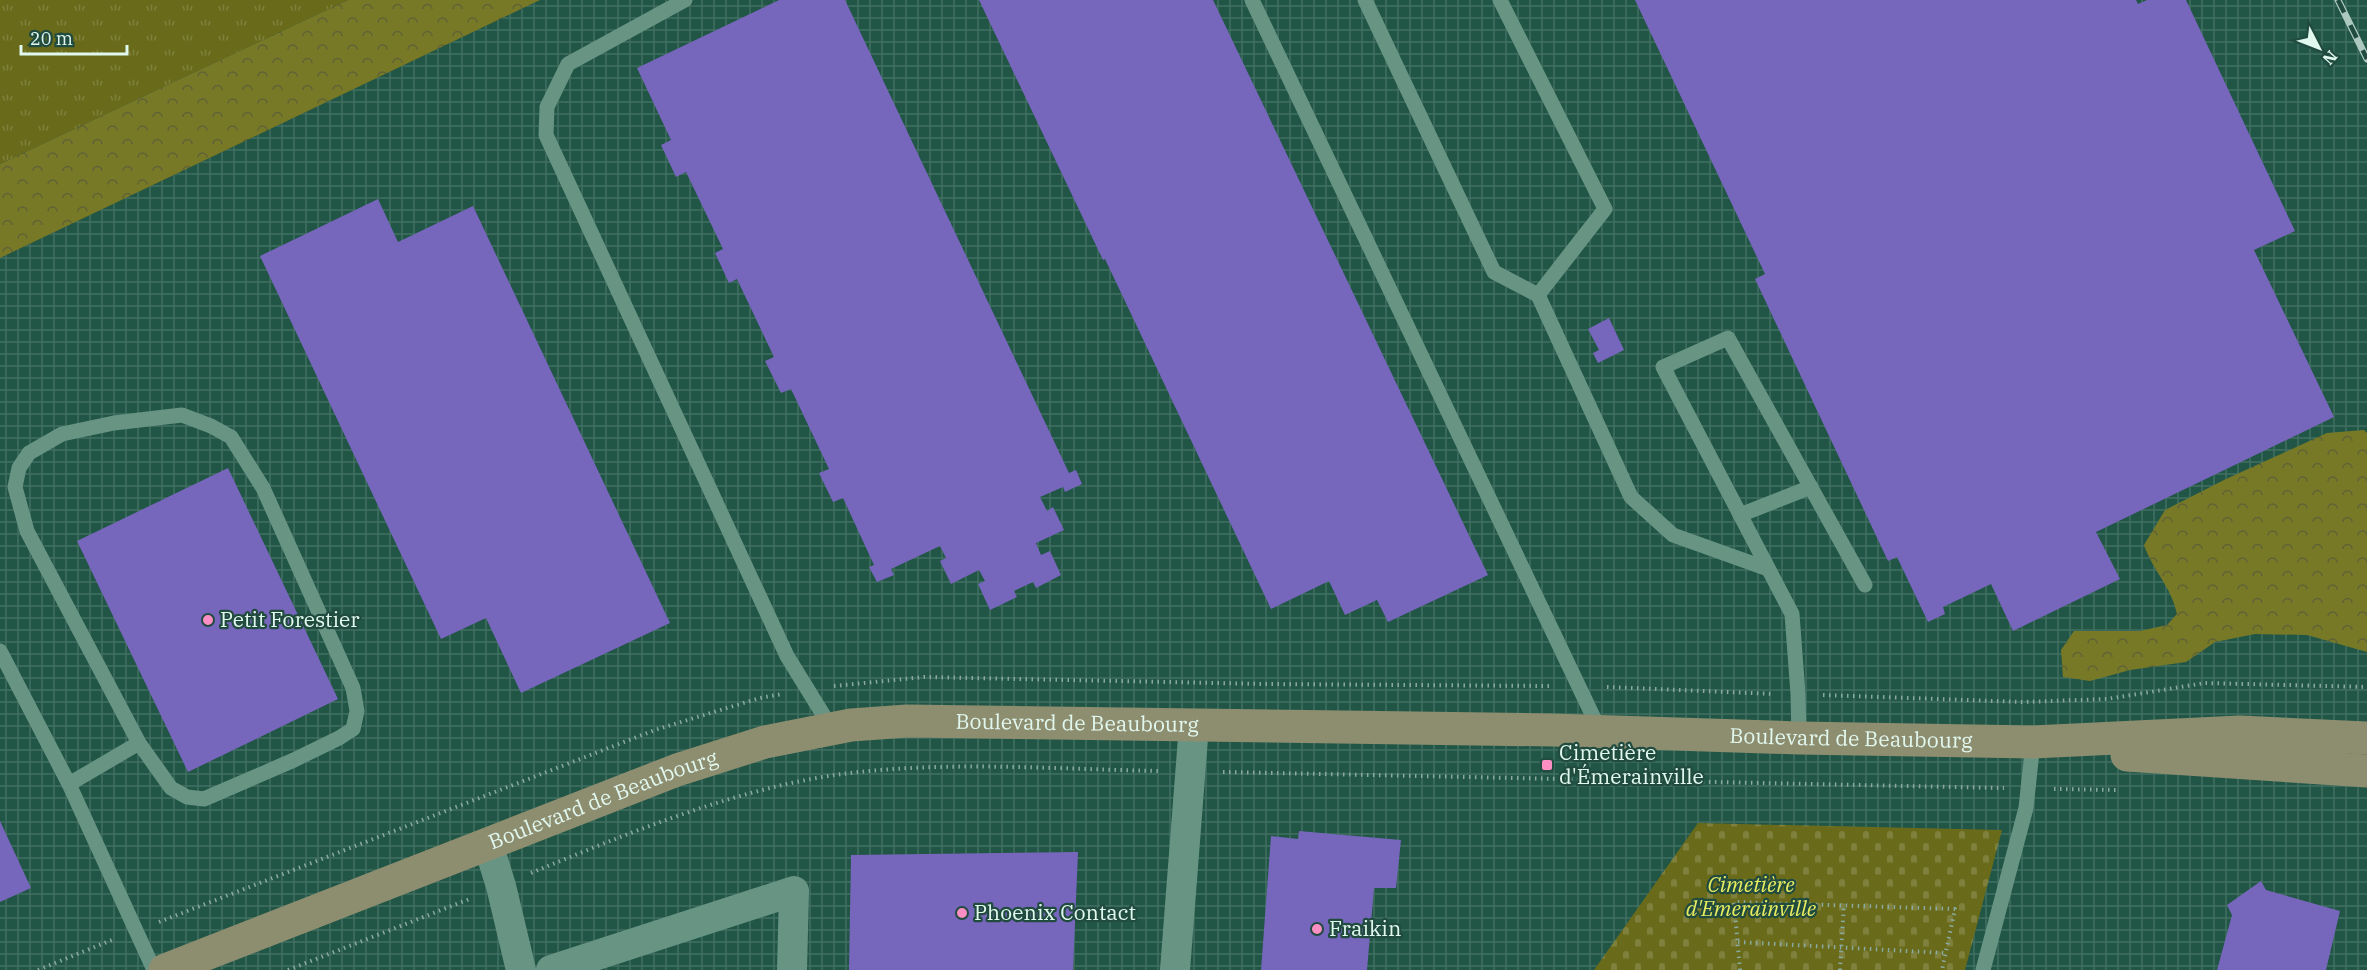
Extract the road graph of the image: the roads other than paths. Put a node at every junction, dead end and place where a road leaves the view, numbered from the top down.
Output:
1 (685, 0) edge
2 (1252, 0) edge
3 (1365, 0) edge
4 (1500, 0) edge
5 (1538, 295) junction
6 (1811, 487) junction
7 (1740, 515) junction
8 (1768, 569) junction
9 (1865, 585) dead end
10 (0, 651) edge
11 (1194, 725) junction
12 (832, 729) junction
13 (1600, 731) junction
14 (1799, 738) junction
15 (2367, 738) edge
16 (2033, 742) junction
17 (139, 743) junction
18 (2367, 771) edge
19 (69, 784) junction
20 (488, 844) junction
21 (154, 970) edge
22 (165, 970) edge
23 (521, 970) edge
24 (551, 970) edge
25 (792, 970) edge
26 (1175, 970) edge
27 (1983, 970) edge

1 - 12 lane
2 - 13 lane
3 - 5 lane
4 - 5 lane
5 - 8 lane
6 - 7 lane
6 - 7 lane
6 - 9 lane
7 - 8 lane
8 - 14 lane
10 - 19 lane
11 - 12 main road, Boulevard de Beaubourg
11 - 13 main road, Boulevard de Beaubourg
11 - 26 street
12 - 20 main road, Boulevard de Beaubourg
13 - 14 main road, Boulevard de Beaubourg
14 - 16 main road, Boulevard de Beaubourg
15 - 16 main road, Boulevard de Beaubourg
16 - 18 main road, Boulevard de Beaubourg
16 - 27 lane
17 - 17 lane
17 - 19 lane
19 - 21 lane
20 - 22 main road, Boulevard de Beaubourg
20 - 23 street
24 - 25 street

